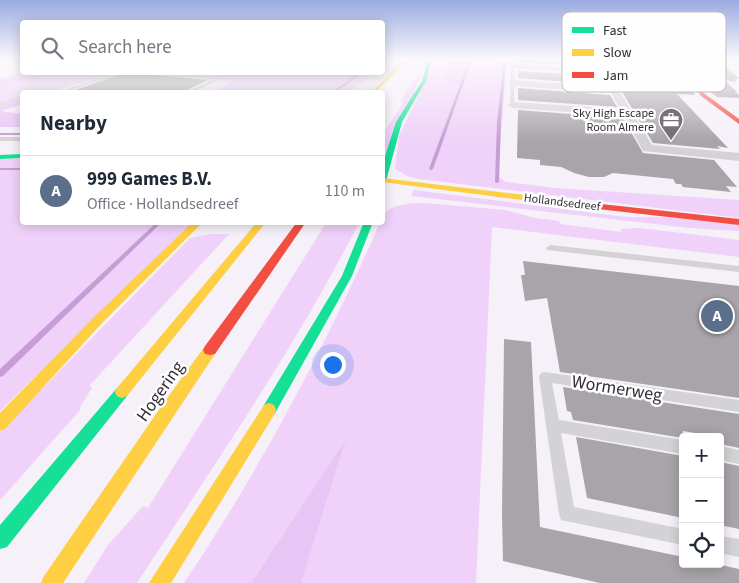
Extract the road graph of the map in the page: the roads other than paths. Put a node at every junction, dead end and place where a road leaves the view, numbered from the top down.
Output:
1 (421, 86) edge
2 (513, 86) edge
3 (615, 92) edge
4 (698, 92) edge
5 (20, 98) edge
6 (0, 104) edge
7 (512, 105) joint
8 (627, 113) junction
9 (737, 119) edge
10 (20, 139) edge
11 (0, 140) edge
12 (20, 149) edge
13 (0, 150) edge
14 (20, 156) edge
15 (0, 157) edge
16 (739, 157) edge
17 (385, 173) edge
18 (385, 180) edge
19 (739, 222) edge
20 (196, 225) edge
21 (260, 225) edge
22 (300, 225) edge
23 (367, 225) edge
24 (550, 248) dead end
25 (739, 269) edge
26 (739, 406) edge
27 (0, 424) edge
28 (552, 426) junction
29 (679, 446) edge
30 (724, 454) edge
31 (739, 456) edge
32 (679, 536) edge
33 (0, 540) edge
34 (724, 545) edge
35 (739, 548) edge
36 (51, 583) edge
37 (159, 583) edge

1 - 17 main road
2 - 7 lane
3 - 8 street
4 - 9 main road
5 - 6 lane
7 - 8 street
8 - 16 street
10 - 11 lane
12 - 13 main road
14 - 15 main road
18 - 19 main road, Hollandsedreef
20 - 27 main road
21 - 33 main road, Hogering
22 - 36 main road, Hogering
23 - 37 main road
24 - 25 lane
26 - 28 lane, Wormerweg
28 - 29 lane
28 - 32 lane, Wormerweg
30 - 31 lane
34 - 35 lane

